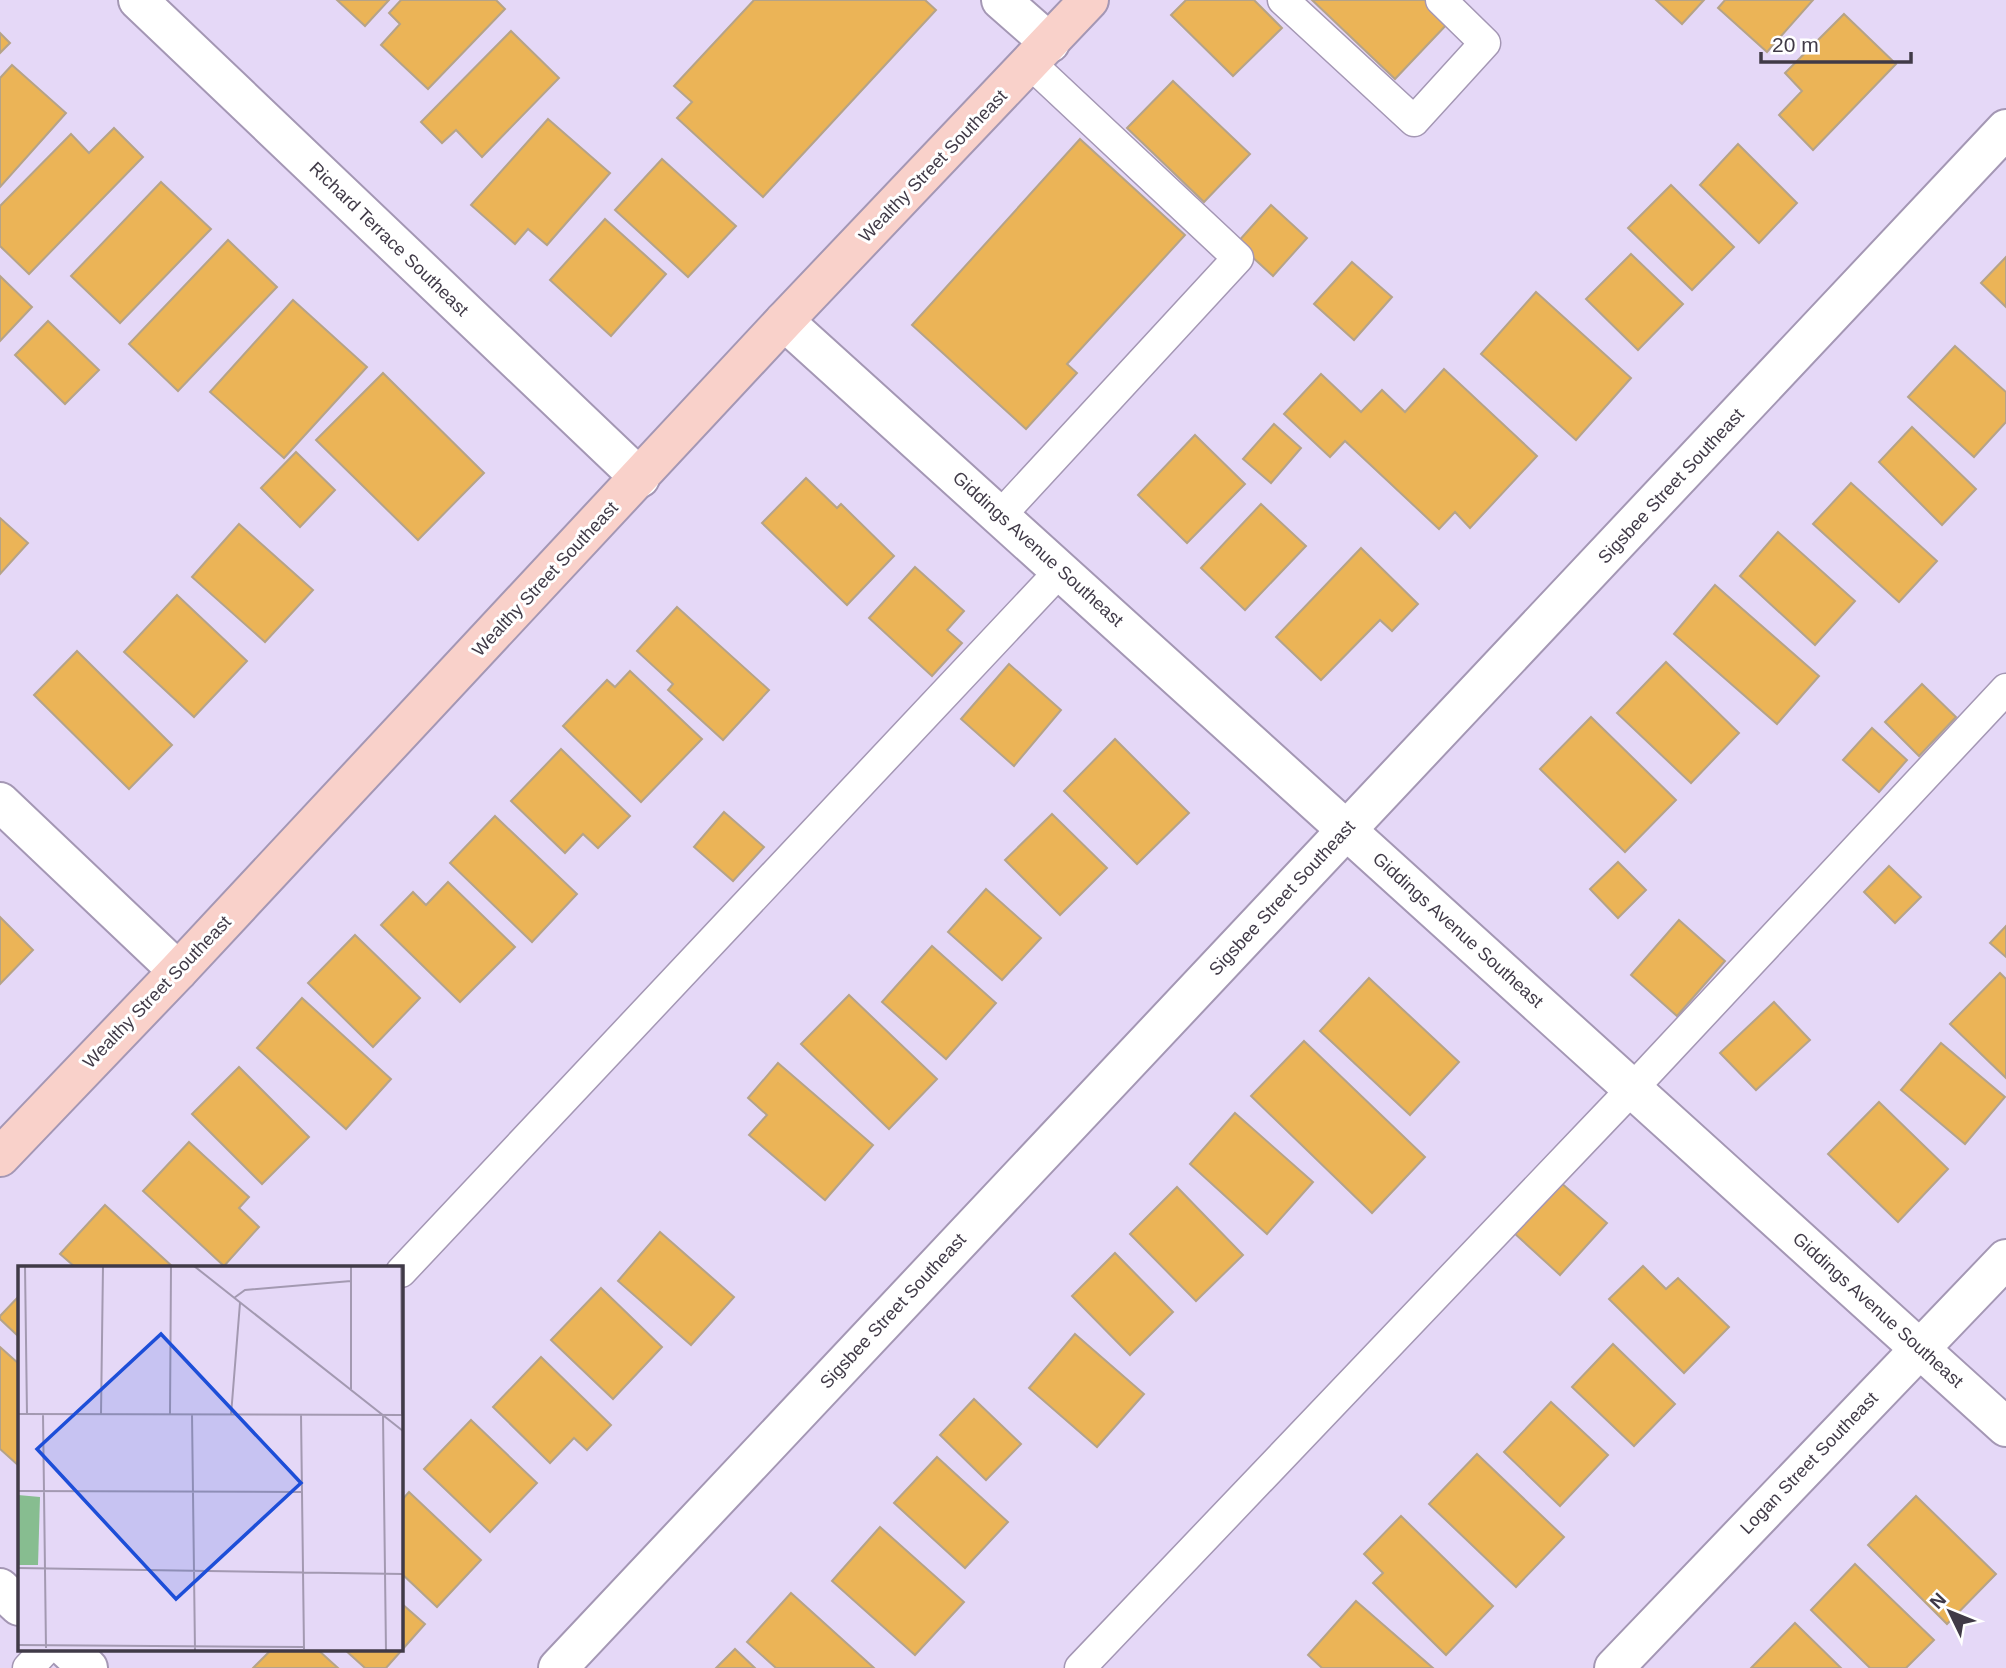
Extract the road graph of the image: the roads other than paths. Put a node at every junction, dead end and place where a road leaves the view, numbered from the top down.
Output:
1 (138, 0) edge
2 (1001, 0) edge
3 (1089, 0) edge
4 (1283, 0) edge
5 (1441, 0) edge
6 (1040, 53) junction
7 (2006, 129) edge
8 (784, 321) junction
9 (640, 478) junction
10 (1000, 516) junction
11 (1061, 570) junction
12 (2006, 690) edge
13 (0, 802) edge
14 (1347, 829) junction
15 (178, 971) junction
16 (1633, 1088) junction
17 (0, 1157) edge
18 (2006, 1259) edge
19 (402, 1271) edge
20 (1919, 1347) junction
21 (2006, 1427) edge
22 (0, 1588) edge
23 (18, 1605) edge
24 (45, 1650) edge
25 (68, 1650) edge
26 (28, 1668) edge
27 (88, 1668) edge
28 (558, 1668) edge
29 (1080, 1668) edge
30 (1614, 1668) edge

1 - 9 street, Richard Terrace Southeast
2 - 6 street
3 - 6 main road, Wealthy Street Southeast
4 - 5 lane
6 - 8 main road, Wealthy Street Southeast
6 - 10 lane
7 - 14 street, Sigsbee Street Southeast
8 - 9 main road, Wealthy Street Southeast
8 - 10 street, Giddings Avenue Southeast
9 - 15 main road, Wealthy Street Southeast
10 - 11 street, Giddings Avenue Southeast
11 - 14 street, Giddings Avenue Southeast
11 - 19 lane
12 - 16 lane
13 - 15 street
14 - 16 street, Giddings Avenue Southeast
14 - 28 street, Sigsbee Street Southeast
15 - 17 main road, Wealthy Street Southeast
16 - 20 street, Giddings Avenue Southeast
16 - 29 lane
18 - 20 street, Logan Street Southeast
20 - 21 street, Giddings Avenue Southeast
20 - 30 street, Logan Street Southeast
22 - 23 street
24 - 26 lane
25 - 27 street

